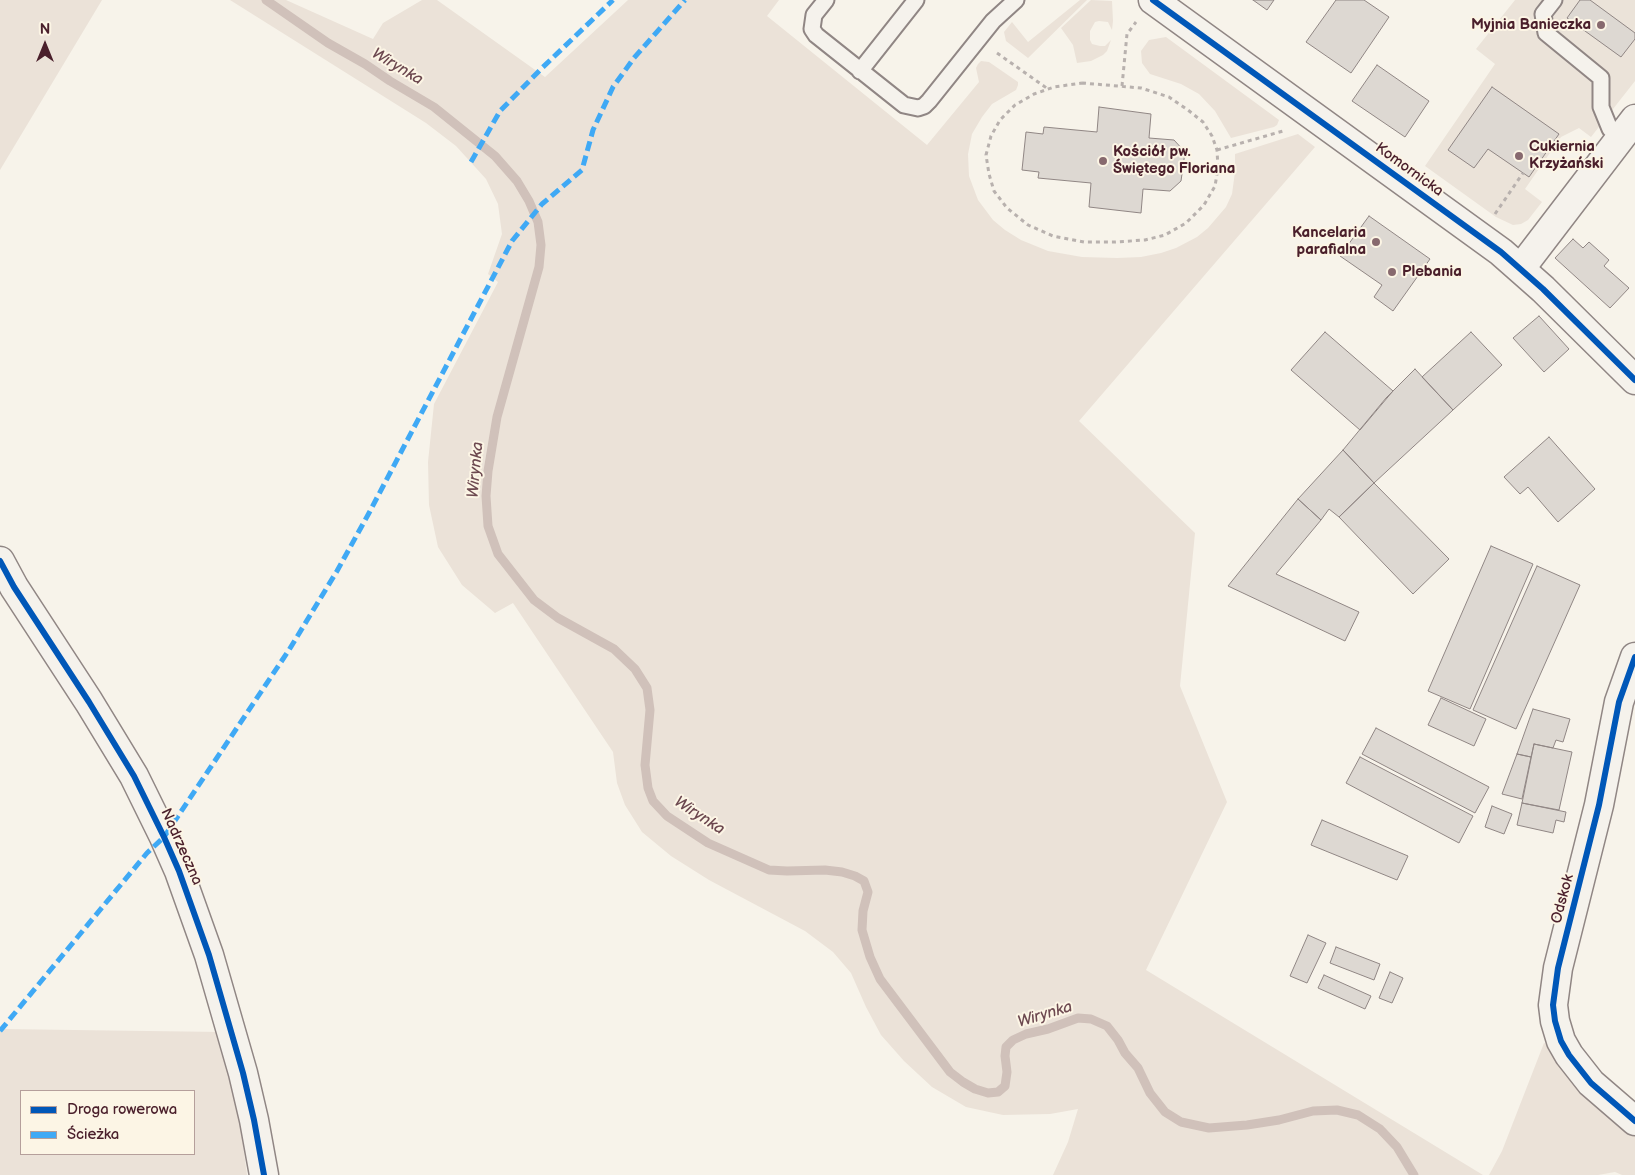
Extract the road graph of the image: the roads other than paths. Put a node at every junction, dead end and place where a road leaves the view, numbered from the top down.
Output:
1 (826, 0) edge
2 (916, 0) edge
3 (1016, 0) edge
4 (1554, 0) edge
5 (1145, 10) edge
6 (860, 71) junction
7 (1628, 128) edge
8 (1521, 268) junction
9 (1635, 380) edge
10 (0, 561) edge
11 (1635, 657) edge
12 (1635, 1121) edge
13 (264, 1175) edge

1 - 6 lane
2 - 6 lane
3 - 6 lane
4 - 7 lane
5 - 8 street, Komornicka
7 - 8 street
8 - 9 street, Komornicka
10 - 13 street, Nadrzeczna
11 - 12 street, Odskok

